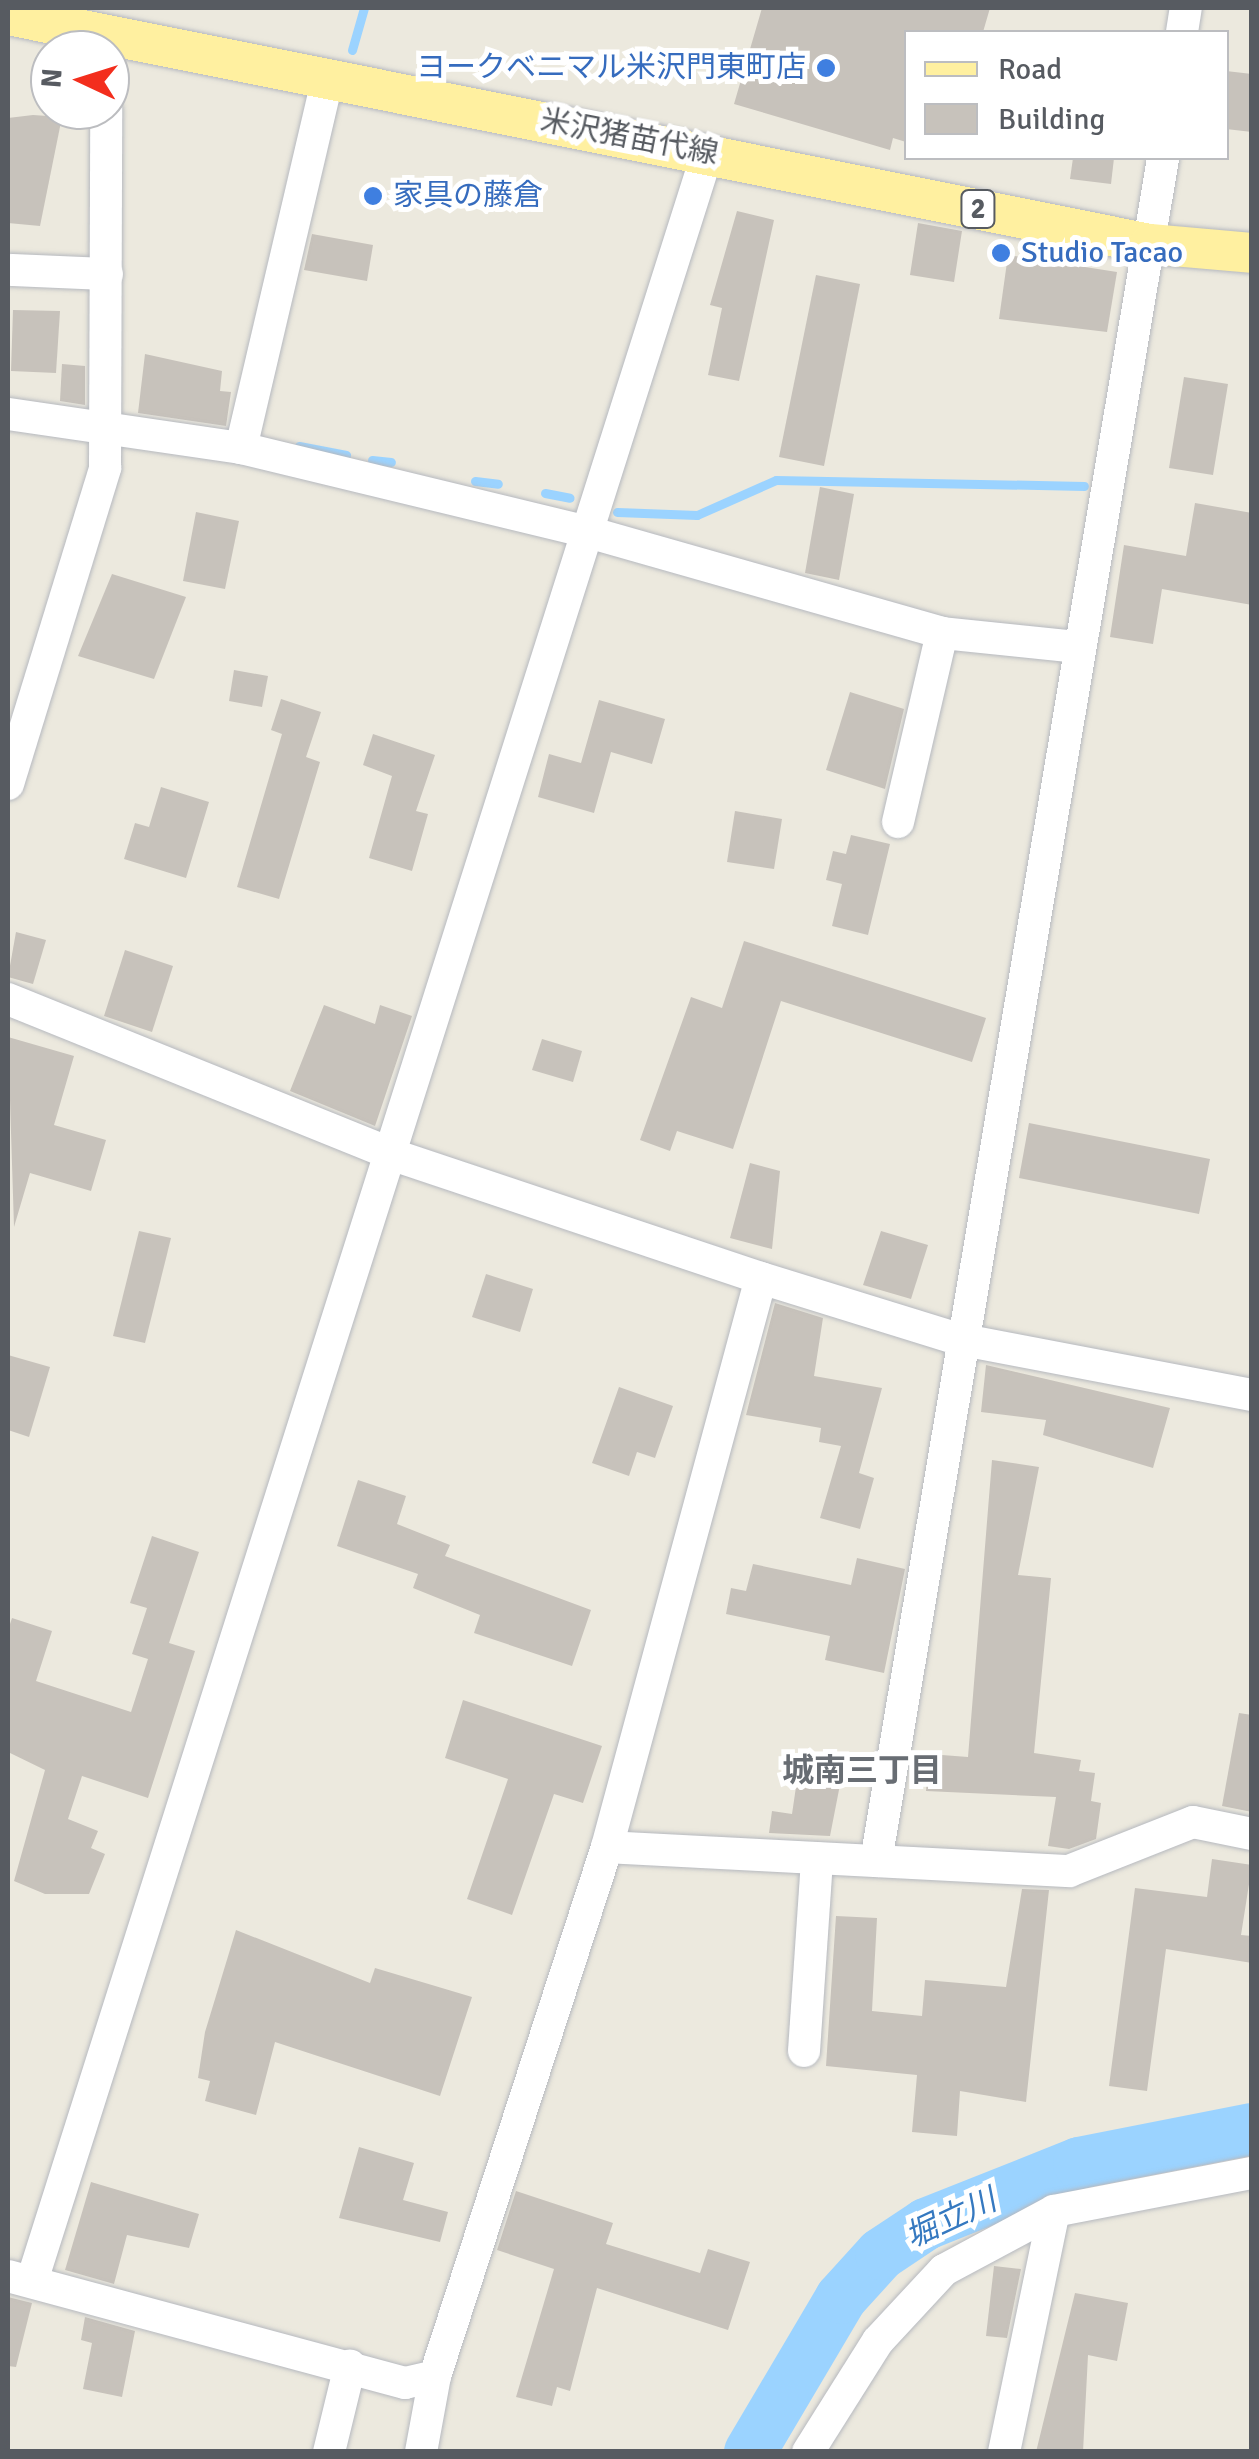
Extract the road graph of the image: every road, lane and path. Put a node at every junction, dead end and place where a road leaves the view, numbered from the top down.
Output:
1 (8, 15) edge
2 (106, 30) edge
3 (130, 35) edge
4 (328, 78) junction
5 (106, 130) edge
6 (707, 154) junction
7 (1163, 160) edge
8 (1150, 244) junction
9 (1252, 253) edge
10 (11, 270) dead end
11 (108, 274) junction
12 (8, 414) edge
13 (110, 428) junction
14 (241, 448) junction
15 (588, 532) junction
16 (942, 633) junction
17 (1077, 648) junction
18 (12, 751) edge
19 (8, 784) edge
20 (898, 822) dead end
21 (8, 999) edge
22 (396, 1156) junction
23 (761, 1278) junction
24 (958, 1338) junction
25 (1252, 1396) edge
26 (1252, 1834) edge
27 (607, 1847) junction
28 (817, 1858) junction
29 (876, 1861) junction
30 (804, 2052) dead end
31 (1252, 2173) edge
32 (1054, 2211) junction
33 (20, 2278) edge
34 (350, 2366) junction
35 (435, 2376) junction
36 (329, 2452) edge
37 (421, 2452) edge
38 (808, 2452) edge
39 (1004, 2452) edge

1 - 2 main road, 米沢猪苗代線 / 2
3 - 4 main road, 米沢猪苗代線 / 2
4 - 6 main road, 米沢猪苗代線 / 2
4 - 14 street
5 - 11 street
6 - 8 main road, 米沢猪苗代線 / 2
6 - 15 street
7 - 8 street
8 - 9 main road, 米沢猪苗代線 / 2
8 - 17 street
10 - 11 street
11 - 13 street
12 - 13 street
13 - 14 street
13 - 18 street
14 - 15 street
15 - 16 street
15 - 22 street
16 - 17 street
16 - 20 street
17 - 24 street
18 - 19 street
21 - 22 street
22 - 23 street
22 - 33 street
23 - 24 street
23 - 27 street
24 - 25 street
24 - 29 street
26 - 29 street
27 - 28 street
27 - 35 street
28 - 29 street
28 - 30 street
31 - 32 street
32 - 38 street
32 - 39 street
33 - 34 street
34 - 35 street
34 - 36 street
35 - 37 street

